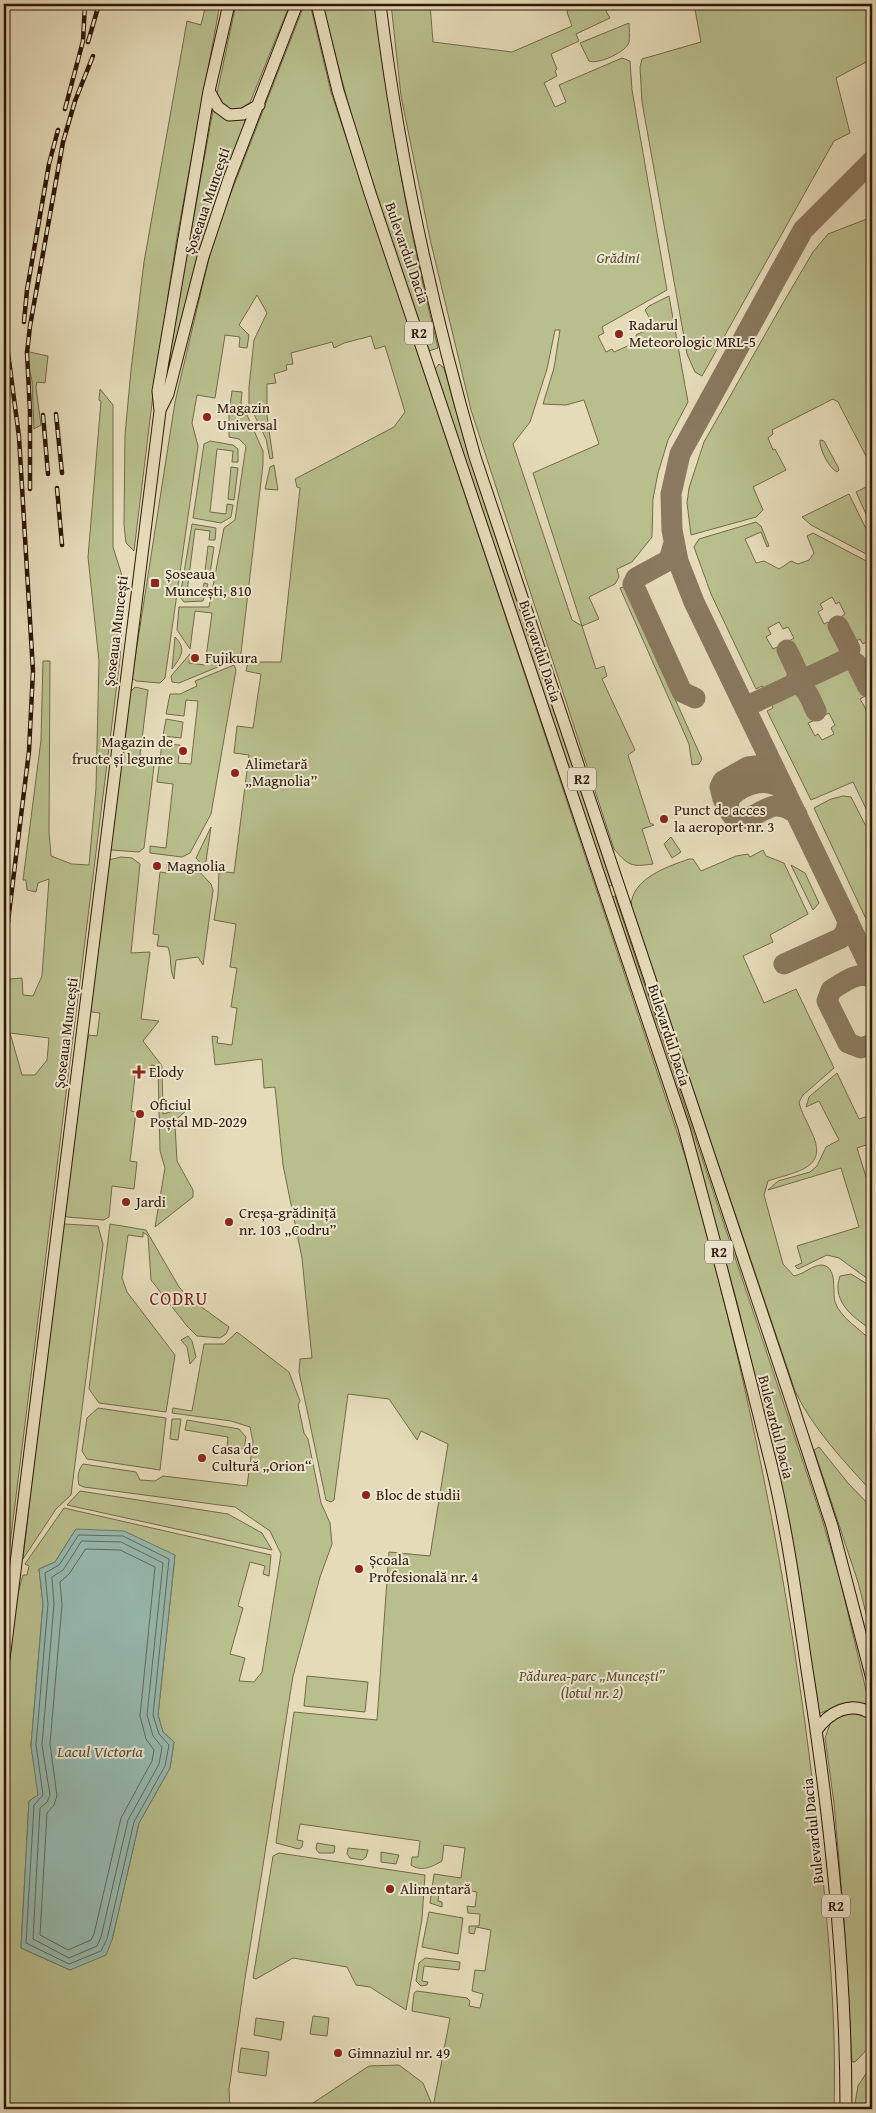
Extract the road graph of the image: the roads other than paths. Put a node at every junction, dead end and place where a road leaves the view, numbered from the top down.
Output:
1 (229, 4) edge
2 (297, 4) edge
3 (380, 4) edge
4 (317, 7) edge
5 (210, 91) junction
6 (259, 105) junction
7 (445, 355) junction
8 (428, 359) junction
9 (160, 411) junction
10 (619, 889) junction
11 (606, 893) junction
12 (4, 1659) edge
13 (872, 1679) edge
14 (872, 1714) edge
15 (816, 1731) junction
16 (846, 2109) edge

1 - 5 main road, Șoseaua Muncești
2 - 6 main road, Șoseaua Muncești
3 - 7 main road, Bulevardul Dacia / R2
4 - 8 main road, Bulevardul Dacia / R2
5 - 6 main road
5 - 9 main road, Șoseaua Muncești
6 - 9 main road, Șoseaua Muncești
7 - 8 main road
7 - 10 main road, Bulevardul Dacia / R2
8 - 11 main road, Bulevardul Dacia / R2
9 - 12 main road, Șoseaua Muncești
10 - 11 main road
10 - 13 main road, Bulevardul Dacia / R2
11 - 15 main road, Bulevardul Dacia / R2
14 - 15 main road
15 - 16 main road, Bulevardul Dacia / R2

